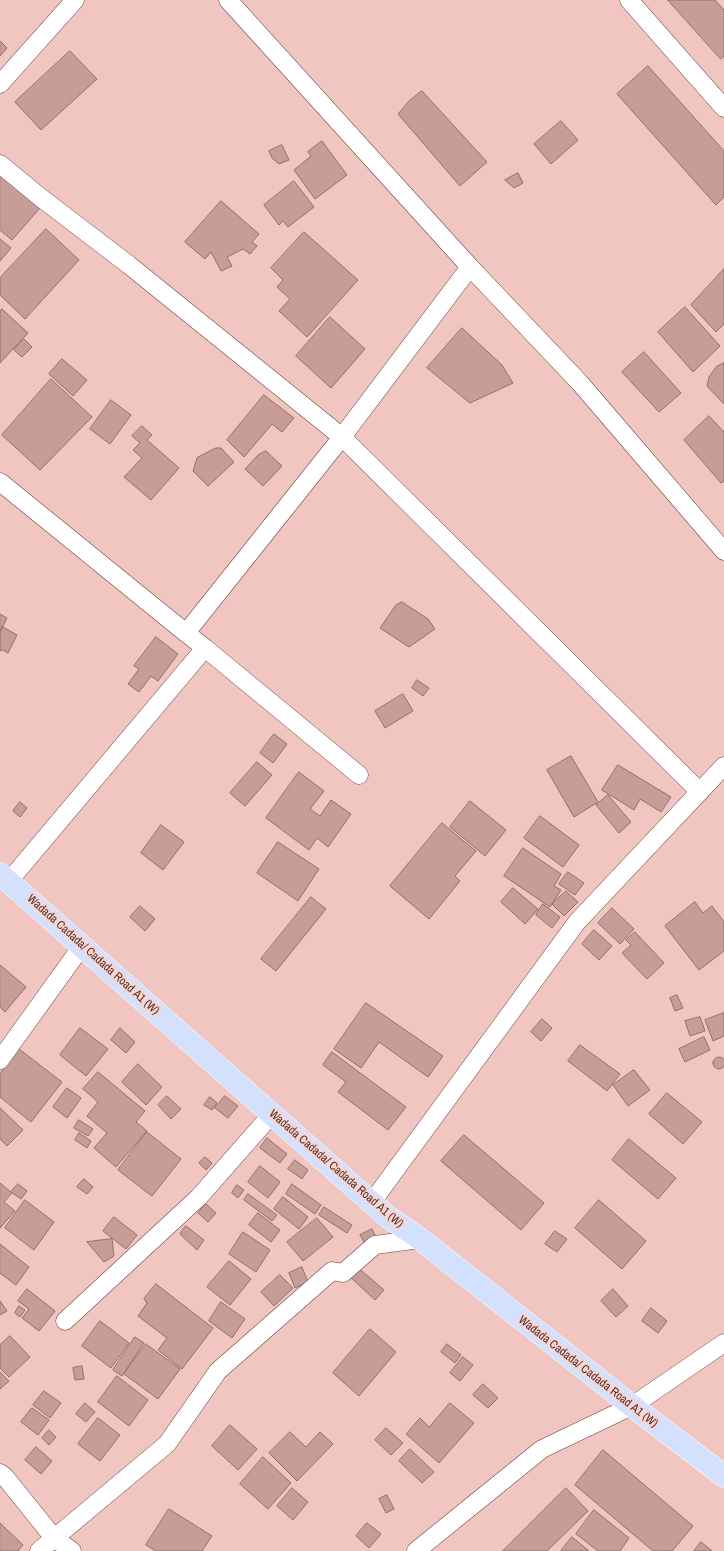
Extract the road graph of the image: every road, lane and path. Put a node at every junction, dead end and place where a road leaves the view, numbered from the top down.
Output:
1 (75, 0) edge
2 (228, 0) edge
3 (629, 0) edge
4 (0, 84) edge
5 (724, 108) edge
6 (0, 164) edge
7 (470, 267) junction
8 (342, 437) junction
9 (0, 482) edge
10 (724, 551) edge
11 (186, 632) junction
12 (205, 648) junction
13 (724, 766) edge
14 (359, 775) dead end
15 (700, 792) junction
16 (5, 878) edge
17 (82, 946) junction
18 (0, 1060) edge
19 (272, 1114) junction
20 (372, 1202) junction
21 (420, 1239) junction
22 (65, 1321) dead end
23 (724, 1343) edge
24 (632, 1406) junction
25 (0, 1473) edge
26 (724, 1476) edge
27 (54, 1538) junction
28 (39, 1551) edge
29 (72, 1551) edge
30 (416, 1551) edge

1 - 4 street
2 - 7 street
3 - 5 street
6 - 8 street
7 - 8 street
7 - 10 street
8 - 11 street
8 - 15 street
9 - 11 street
11 - 12 street
12 - 14 street
12 - 16 street
13 - 15 street
15 - 20 street
16 - 17 main road, Wadada Cadada/ Cadada Road A1 (W)
17 - 18 street
17 - 19 main road, Wadada Cadada/ Cadada Road A1 (W)
19 - 20 main road, Wadada Cadada/ Cadada Road A1 (W)
19 - 22 street
20 - 21 main road, Wadada Cadada/ Cadada Road A1 (W)
21 - 24 main road, Wadada Cadada/ Cadada Road A1 (W)
21 - 27 street
23 - 24 street
24 - 26 main road, Wadada Cadada/ Cadada Road A1 (W)
24 - 30 street
25 - 27 street
27 - 28 street
27 - 29 street

